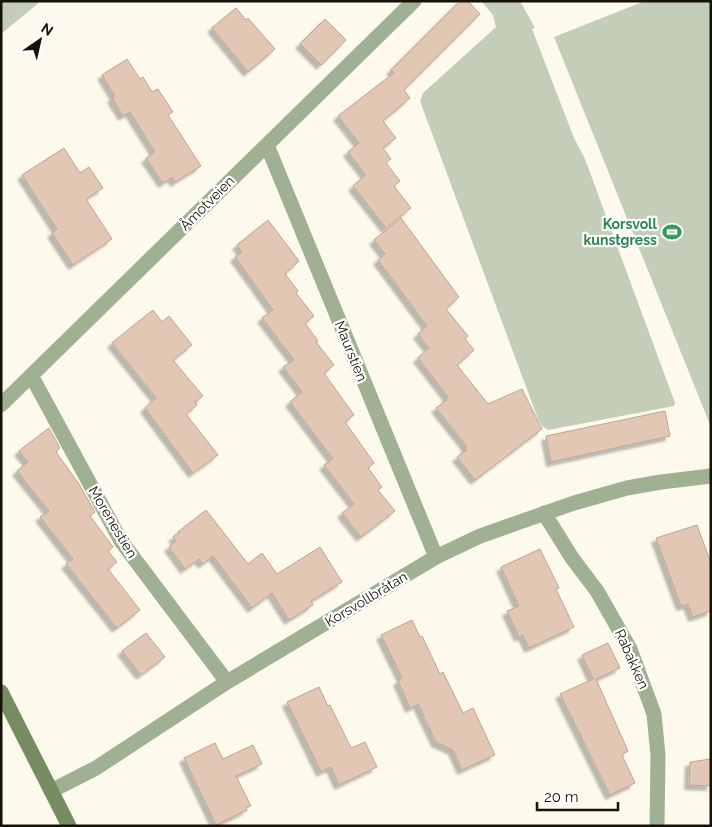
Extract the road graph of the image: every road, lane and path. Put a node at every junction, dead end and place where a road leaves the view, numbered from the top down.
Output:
1 (414, 1) edge
2 (267, 144) junction
3 (32, 377) junction
4 (1, 405) edge
5 (711, 476) edge
6 (544, 513) junction
7 (436, 557) junction
8 (227, 682) junction
9 (1, 692) edge
10 (51, 791) junction
11 (69, 826) edge
12 (657, 826) edge

1 - 2 street, Åmotveien
2 - 3 street, Åmotveien
2 - 7 street, Maurstien
3 - 4 street, Åmotveien
3 - 8 street, Morenestien
5 - 6 street, Korsvollbråtan
6 - 7 street, Korsvollbråtan
6 - 12 street, Rabakken
7 - 8 street, Korsvollbråtan
8 - 10 street, Korsvollbråtan
9 - 10 main road
10 - 11 main road

